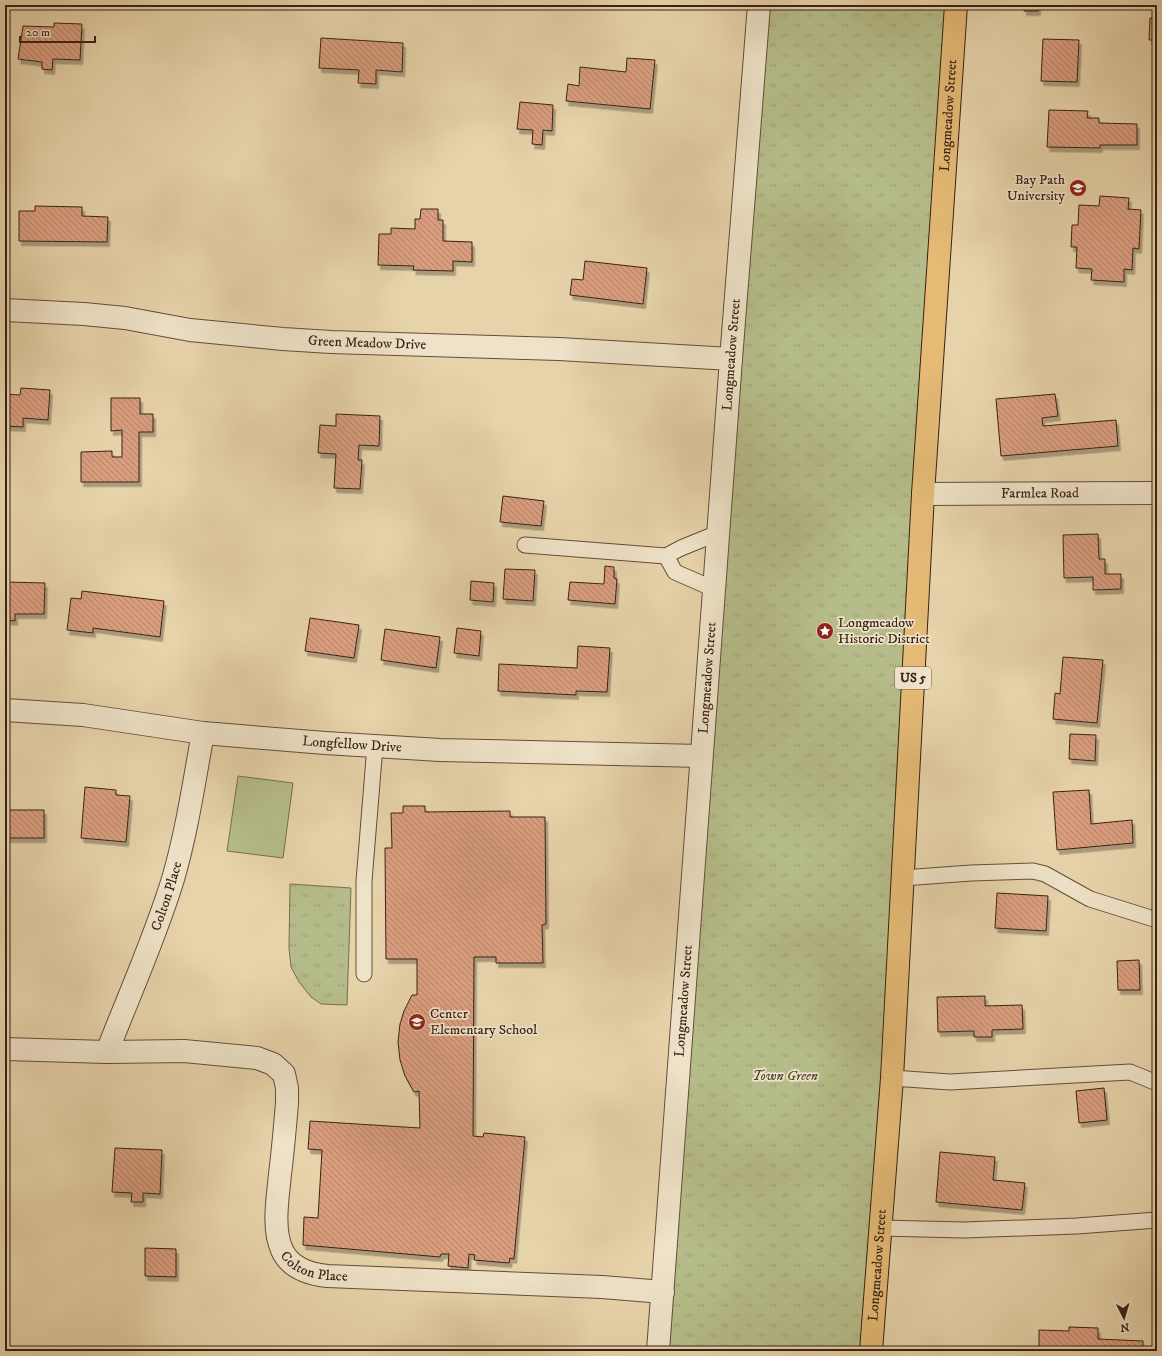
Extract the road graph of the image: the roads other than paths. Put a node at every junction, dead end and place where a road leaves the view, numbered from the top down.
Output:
1 (759, 5) edge
2 (956, 5) edge
3 (5, 310) edge
4 (731, 359) junction
5 (1157, 493) edge
6 (923, 494) junction
7 (718, 533) junction
8 (525, 545) dead end
9 (666, 556) junction
10 (714, 589) junction
11 (5, 710) edge
12 (203, 733) junction
13 (375, 746) junction
14 (701, 756) junction
15 (902, 878) junction
16 (1157, 920) edge
17 (364, 974) dead end
18 (5, 1049) edge
19 (107, 1052) junction
20 (892, 1078) junction
21 (1157, 1083) edge
22 (1157, 1220) edge
23 (881, 1228) junction
24 (663, 1292) junction
25 (658, 1351) edge
26 (871, 1351) edge

1 - 4 street, Longmeadow Street
2 - 6 main road, Longmeadow Street / US 5
3 - 4 street, Green Meadow Drive
4 - 7 street, Longmeadow Street
5 - 6 street, Farmlea Road
6 - 15 main road, Longmeadow Street / US 5
7 - 9 lane
7 - 10 street, Longmeadow Street
8 - 9 lane
9 - 10 lane
10 - 14 street, Longmeadow Street
11 - 12 street, Longfellow Drive
12 - 13 street, Longfellow Drive
12 - 19 street, Colton Place
13 - 14 street, Longfellow Drive
13 - 17 lane
14 - 24 street, Longmeadow Street
15 - 16 lane
15 - 20 main road, Longmeadow Street / US 5
18 - 19 street, Colton Place
19 - 24 street, Colton Place
20 - 21 lane
20 - 23 main road, Longmeadow Street / US 5
22 - 23 lane
23 - 26 main road, Longmeadow Street / US 5
24 - 25 street, Longmeadow Street

